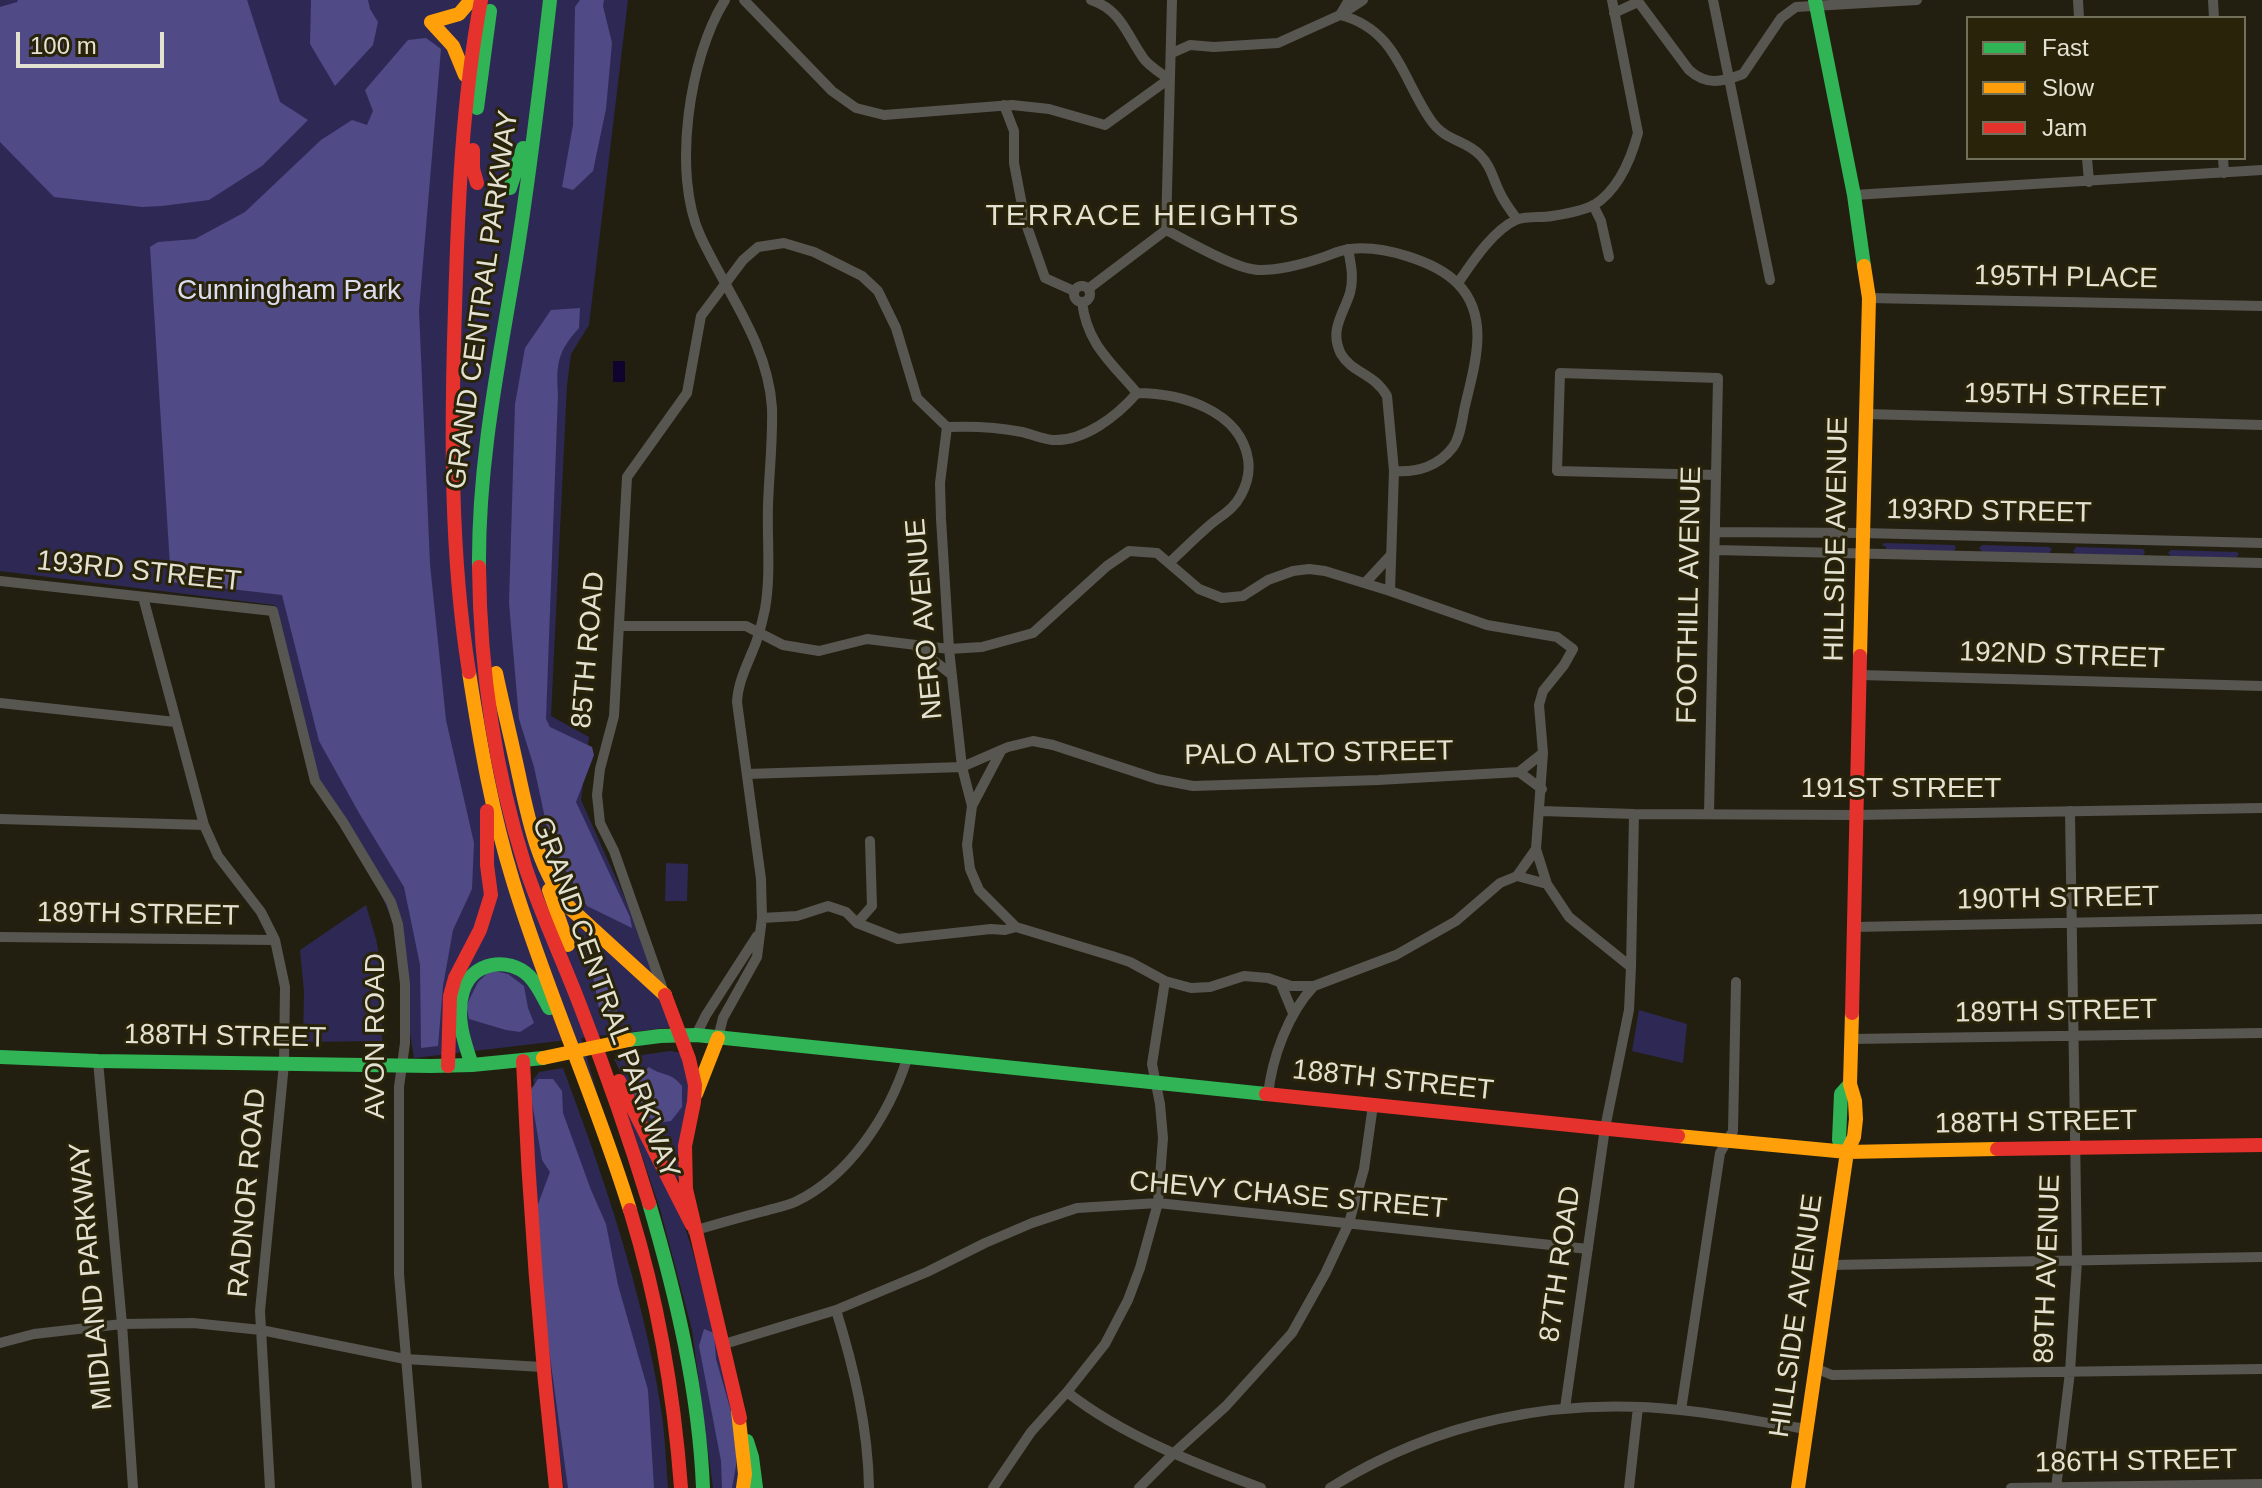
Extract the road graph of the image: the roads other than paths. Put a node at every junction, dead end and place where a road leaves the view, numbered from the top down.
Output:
1 (471, 0) edge
2 (481, 0) edge
3 (492, 0) edge
4 (543, 0) edge
5 (550, 0) edge
6 (559, 0) edge
7 (725, 0) edge
8 (744, 0) edge
9 (1091, 0) edge
10 (1172, 0) edge
11 (1349, 0) edge
12 (1363, 0) edge
13 (1612, 0) edge
14 (1713, 0) edge
15 (1917, 0) edge
16 (1638, 1) edge
17 (1815, 3) edge
18 (1614, 13) junction
19 (1340, 15) junction
20 (1172, 53) junction
21 (541, 75) junction
22 (1169, 79) junction
23 (1728, 79) junction
24 (467, 83) junction
25 (1004, 105) junction
26 (1024, 106) junction
27 (1014, 131) junction
28 (2087, 160) edge
29 (2223, 160) edge
30 (2262, 170) edge
31 (2224, 173) junction
32 (2089, 182) junction
33 (477, 183) dead end
34 (510, 188) dead end
35 (1854, 195) junction
36 (1593, 205) junction
37 (1517, 219) junction
38 (1166, 230) junction
39 (1348, 249) junction
40 (1609, 257) dead end
41 (1770, 280) dead end
42 (725, 282) junction
43 (1458, 283) junction
44 (1088, 289) junction
45 (1074, 291) junction
46 (465, 293) dead end
47 (499, 297) dead end
48 (1869, 298) junction
49 (1082, 302) junction
50 (2262, 306) edge
51 (1137, 393) junction
52 (492, 394) junction
53 (1866, 414) junction
54 (2262, 425) edge
55 (947, 427) junction
56 (452, 433) junction
57 (1394, 471) junction
58 (1716, 475) junction
59 (1715, 532) junction
60 (1785, 533) junction
61 (1863, 533) junction
62 (1969, 536) junction
63 (2065, 538) junction
64 (2161, 541) junction
65 (2256, 543) edge
66 (1715, 550) junction
67 (1783, 550) junction
68 (1863, 553) junction
69 (1390, 556) junction
70 (1969, 556) junction
71 (2065, 558) junction
72 (2162, 560) junction
73 (1170, 562) junction
74 (2250, 563) junction
75 (2262, 563) edge
76 (0, 581) edge
77 (1365, 583) junction
78 (1390, 591) junction
79 (143, 597) junction
80 (480, 608) junction
81 (273, 611) joint
82 (620, 626) junction
83 (759, 633) junction
84 (912, 644) junction
85 (949, 649) junction
86 (952, 675) junction
87 (1860, 675) junction
88 (2262, 686) edge
89 (0, 703) edge
90 (175, 722) junction
91 (1001, 751) junction
92 (1543, 753) junction
93 (962, 767) junction
94 (1519, 772) junction
95 (747, 774) junction
96 (487, 780) junction
97 (1542, 789) junction
98 (972, 806) junction
99 (2262, 808) edge
100 (1541, 811) junction
101 (2070, 811) junction
102 (1634, 814) junction
103 (1709, 814) junction
104 (1856, 815) junction
105 (0, 819) edge
106 (204, 825) junction
107 (870, 841) dead end
108 (537, 847) junction
109 (1536, 849) junction
110 (1517, 876) junction
111 (1547, 884) junction
112 (989, 902) junction
113 (762, 918) junction
114 (2262, 919) edge
115 (857, 923) junction
116 (2071, 923) junction
117 (1016, 927) junction
118 (1854, 927) junction
119 (991, 929) junction
120 (760, 931) junction
121 (0, 937) edge
122 (275, 940) junction
123 (1631, 967) junction
124 (1165, 981) junction
125 (1736, 982) dead end
126 (1281, 984) junction
127 (1314, 986) junction
128 (665, 995) junction
129 (1293, 1013) junction
130 (2262, 1033) edge
131 (679, 1035) junction
132 (696, 1035) junction
133 (2073, 1036) junction
134 (718, 1038) junction
135 (1851, 1039) junction
136 (0, 1057) edge
137 (907, 1059) junction
138 (98, 1061) junction
139 (523, 1061) junction
140 (284, 1064) junction
141 (472, 1065) junction
142 (402, 1066) junction
143 (448, 1066) junction
144 (581, 1070) junction
145 (1157, 1084) junction
146 (1268, 1095) junction
147 (695, 1098) junction
148 (1373, 1105) junction
149 (1605, 1128) junction
150 (1727, 1142) junction
151 (2262, 1145) edge
152 (2075, 1148) junction
153 (1847, 1152) junction
154 (1158, 1203) junction
155 (1349, 1223) junction
156 (693, 1228) junction
157 (1588, 1249) junction
158 (2262, 1257) edge
159 (2077, 1261) junction
160 (1831, 1265) junction
161 (836, 1310) junction
162 (122, 1324) junction
163 (261, 1330) junction
164 (0, 1343) edge
165 (721, 1345) junction
166 (405, 1359) junction
167 (542, 1367) junction
168 (1815, 1368) junction
169 (2262, 1369) edge
170 (2070, 1372) junction
171 (1067, 1392) junction
172 (1638, 1407) junction
173 (1565, 1408) junction
174 (1681, 1410) junction
175 (738, 1411) junction
176 (1807, 1429) junction
177 (1174, 1453) junction
178 (2262, 1484) edge
179 (133, 1488) edge
180 (270, 1488) edge
181 (417, 1488) edge
182 (556, 1488) edge
183 (681, 1488) edge
184 (703, 1488) edge
185 (743, 1488) edge
186 (756, 1488) edge
187 (869, 1488) edge
188 (993, 1488) edge
189 (1139, 1488) edge
190 (1261, 1488) edge
191 (1330, 1488) edge
192 (1629, 1488) edge
193 (1798, 1488) edge
194 (2011, 1488) edge
195 (2056, 1488) edge

1 - 24 main road
2 - 24 main road, GRAND CENTRAL PARKWAY
3 - 33 main road
4 - 34 main road
5 - 21 main road, GRAND CENTRAL PARKWAY
6 - 21 main road
7 - 42 street
8 - 25 street
9 - 22 street
10 - 20 street
11 - 19 street
12 - 19 street
13 - 18 street
14 - 23 street
15 - 17 street
16 - 18 street
16 - 23 street
17 - 23 street
17 - 35 main road, HILLSIDE AVENUE
18 - 36 street
19 - 20 street
19 - 37 street
20 - 22 street
21 - 52 main road, GRAND CENTRAL PARKWAY
22 - 26 street
22 - 38 street
23 - 41 street
24 - 56 main road, GRAND CENTRAL PARKWAY
25 - 26 street
25 - 27 street
26 - 27 street
27 - 45 street
28 - 32 street
29 - 31 street
30 - 31 street
31 - 32 street
32 - 35 street
35 - 48 main road, HILLSIDE AVENUE
36 - 37 street
36 - 40 street
37 - 43 street
38 - 39 street
38 - 44 street
39 - 43 street
39 - 57 street
42 - 55 street, 85TH ROAD
42 - 82 street, 85TH ROAD
42 - 83 street
43 - 57 street
44 - 45 street
44 - 49 street
45 - 49 street
46 - 56 main road
47 - 52 main road
48 - 50 street, 195TH PLACE
48 - 53 main road, HILLSIDE AVENUE
49 - 51 street
51 - 55 street
51 - 73 street
52 - 80 main road, GRAND CENTRAL PARKWAY
53 - 54 street, 195TH STREET
53 - 61 main road, HILLSIDE AVENUE
55 - 85 street, NERO AVENUE
56 - 96 main road, GRAND CENTRAL PARKWAY
57 - 69 street
58 - 58 street, FOOTHILL AVENUE
58 - 59 street, FOOTHILL AVENUE
59 - 60 street, 193RD STREET
59 - 66 street, FOOTHILL AVENUE
60 - 61 street, 193RD STREET
60 - 67 street
61 - 62 street, 193RD STREET
61 - 68 main road, HILLSIDE AVENUE
62 - 63 street, 193RD STREET
62 - 70 street
63 - 64 street, 193RD STREET
63 - 71 street
64 - 65 street, 193RD STREET
64 - 72 street
65 - 74 street
66 - 67 street, 193RD STREET
66 - 103 street, FOOTHILL AVENUE
67 - 68 street, 193RD STREET
68 - 70 street, 193RD STREET
68 - 87 main road, HILLSIDE AVENUE
69 - 77 street
69 - 78 street
70 - 71 street, 193RD STREET
71 - 72 street, 193RD STREET
72 - 74 street, 193RD STREET
73 - 77 street
73 - 85 street
74 - 75 street, 193RD STREET
76 - 79 street, 193RD STREET
77 - 78 street
78 - 92 street
79 - 81 street, 193RD STREET
79 - 90 street, RADNOR ROAD
80 - 108 main road
80 - 184 main road, GRAND CENTRAL PARKWAY
81 - 142 street, AVON ROAD
82 - 83 street
82 - 128 street, 85TH ROAD
83 - 84 street
83 - 95 street
84 - 85 street
84 - 86 street
85 - 86 street, NERO AVENUE
86 - 93 street, NERO AVENUE
87 - 88 street, 192ND STREET
87 - 104 main road, HILLSIDE AVENUE
89 - 90 street
90 - 106 street, RADNOR ROAD
91 - 93 street, PALO ALTO STREET
91 - 94 street, PALO ALTO STREET
91 - 98 street, NERO AVENUE
92 - 94 street
92 - 97 street
93 - 95 street, PALO ALTO STREET
93 - 98 street, NERO AVENUE
94 - 97 street
95 - 113 street
96 - 143 main road
96 - 144 main road, GRAND CENTRAL PARKWAY
97 - 100 street
98 - 112 street, NERO AVENUE
99 - 101 street, 191ST STREET
100 - 102 street, 191ST STREET
100 - 109 street
101 - 104 street, 191ST STREET
101 - 116 street, 89TH AVENUE
102 - 103 street, 191ST STREET
102 - 123 street, 87TH ROAD
103 - 104 street, 191ST STREET
104 - 118 main road, HILLSIDE AVENUE
105 - 106 street
106 - 122 street, RADNOR ROAD
107 - 115 street
108 - 128 main road
108 - 156 main road
109 - 110 street
109 - 111 street
110 - 111 street
110 - 127 street
111 - 123 street
112 - 117 street, NERO AVENUE
112 - 119 street, NERO AVENUE
113 - 115 street
113 - 120 street
114 - 116 street, 190TH STREET
115 - 119 street
116 - 118 street, 190TH STREET
116 - 133 street, 89TH AVENUE
117 - 119 street
117 - 124 street
118 - 135 main road, HILLSIDE AVENUE
120 - 132 street
120 - 134 street
121 - 122 street, 189TH STREET
122 - 140 street, RADNOR ROAD
123 - 149 street, 87TH ROAD
124 - 126 street
124 - 145 street
125 - 150 street
126 - 127 street
126 - 129 street
127 - 129 street
128 - 131 main road, 85TH ROAD
129 - 146 street
130 - 133 street, 189TH STREET
131 - 132 main road, 188TH STREET
131 - 139 main road, 188TH STREET, bridge
131 - 147 main road, GRAND CENTRAL PARKWAY
132 - 134 main road, 188TH STREET
133 - 135 street, 189TH STREET
133 - 152 street, 89TH AVENUE
134 - 137 main road, 188TH STREET
134 - 147 main road
135 - 153 main road, HILLSIDE AVENUE
136 - 138 main road, 188TH STREET
137 - 145 main road, 188TH STREET
137 - 156 street
138 - 140 main road, 188TH STREET
138 - 162 street, MIDLAND PARKWAY
139 - 141 main road
139 - 167 main road
140 - 142 main road, 188TH STREET
140 - 163 street, RADNOR ROAD
141 - 143 main road
141 - 144 main road
142 - 143 main road, 188TH STREET
142 - 166 street, AVON ROAD
144 - 183 main road, GRAND CENTRAL PARKWAY
145 - 146 main road, 188TH STREET
145 - 154 street
146 - 148 main road, 188TH STREET
147 - 156 main road, GRAND CENTRAL PARKWAY
148 - 149 main road, 188TH STREET
148 - 155 street
149 - 150 main road, 188TH STREET
149 - 157 street, 87TH ROAD
150 - 153 main road, 188TH STREET
150 - 174 street
151 - 152 main road, 188TH STREET
152 - 153 main road, 188TH STREET
152 - 159 street, 89TH AVENUE
153 - 160 main road, HILLSIDE AVENUE
154 - 155 street, CHEVY CHASE STREET
154 - 161 street, CHEVY CHASE STREET
154 - 171 street
155 - 157 street, CHEVY CHASE STREET
155 - 177 street
156 - 165 main road, GRAND CENTRAL PARKWAY
157 - 173 street, 87TH ROAD
158 - 159 street
159 - 160 street
159 - 170 street, 89TH AVENUE
160 - 168 main road, HILLSIDE AVENUE
161 - 165 street, CHEVY CHASE STREET
161 - 187 street
162 - 163 street
162 - 164 street
162 - 179 street, MIDLAND PARKWAY
163 - 166 street
163 - 180 street, RADNOR ROAD
165 - 175 main road, GRAND CENTRAL PARKWAY
166 - 167 street
166 - 181 street, AVON ROAD
167 - 182 main road
168 - 170 street
168 - 176 main road, HILLSIDE AVENUE
169 - 170 street
170 - 195 street, 89TH AVENUE
171 - 177 street
171 - 188 street
172 - 173 street
172 - 174 street
172 - 192 street
173 - 191 street
174 - 176 street
175 - 185 main road
175 - 186 main road, GRAND CENTRAL PARKWAY
176 - 193 main road, HILLSIDE AVENUE
177 - 189 street
177 - 190 street
178 - 195 street, 186TH STREET
194 - 195 street, 186TH STREET

